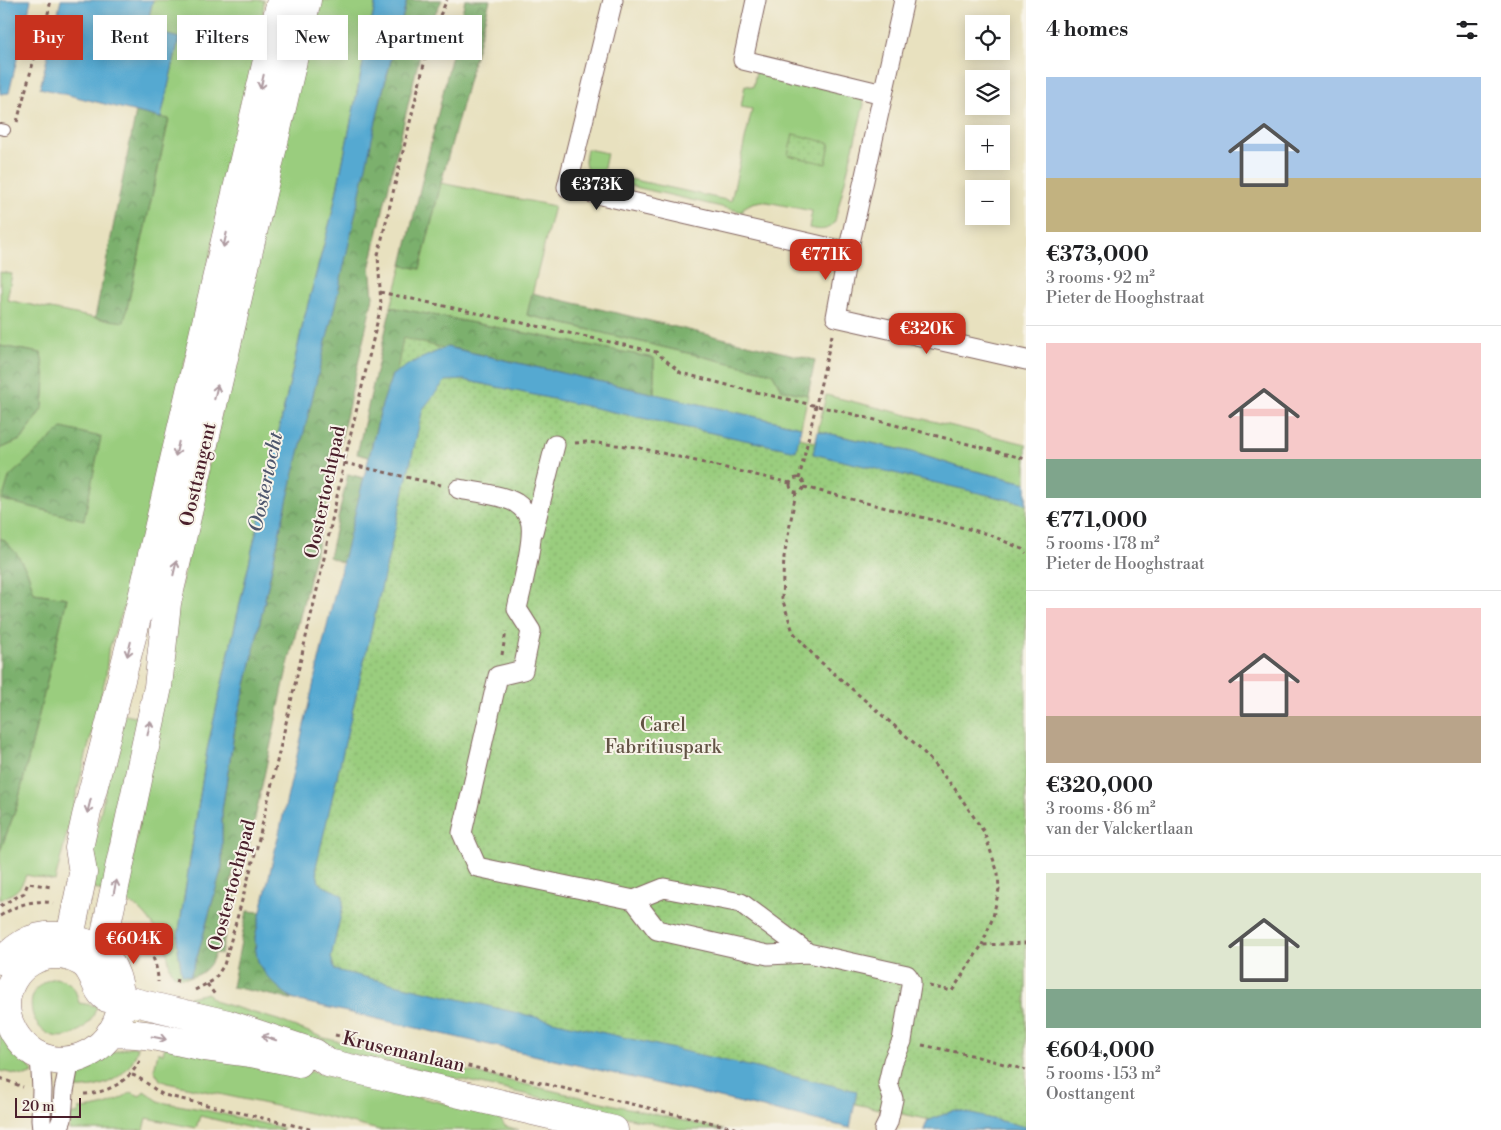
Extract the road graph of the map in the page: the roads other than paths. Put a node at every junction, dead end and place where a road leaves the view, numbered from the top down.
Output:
1 (281, 0) edge
2 (308, 0) edge
3 (613, 0) edge
4 (756, 0) edge
5 (904, 0) edge
6 (883, 94) junction
7 (848, 252) junction
8 (1026, 360) edge
9 (554, 445) road end
10 (459, 489) road end
11 (532, 533) junction
12 (634, 900) junction
13 (58, 943) junction
14 (102, 952) junction
15 (808, 953) junction
16 (2, 959) edge
17 (121, 999) junction
18 (3, 1006) edge
19 (110, 1033) junction
20 (40, 1056) junction
21 (70, 1060) junction
22 (328, 1063) junction
23 (42, 1130) edge
24 (58, 1130) edge
25 (614, 1130) edge
26 (884, 1130) edge

1 -> 13 main road, Oosttangent
14 -> 2 main road, Oosttangent
3 - 7 street
4 - 6 street
5 - 6 street
6 - 7 street
7 - 8 street
9 - 11 street
10 - 11 street
11 - 12 street
12 - 15 street
12 - 15 street
13 - 14 main road
13 - 16 main road
13 - 17 main road
13 - 18 main road
14 - 17 main road
15 - 26 street
17 - 19 main road
22 -> 17 main road, Krusemanlaan
18 - 20 main road
19 - 21 main road
19 -> 22 main road, Krusemanlaan
20 - 21 main road
20 - 23 street
21 - 24 street
22 - 25 main road, Krusemanlaan

